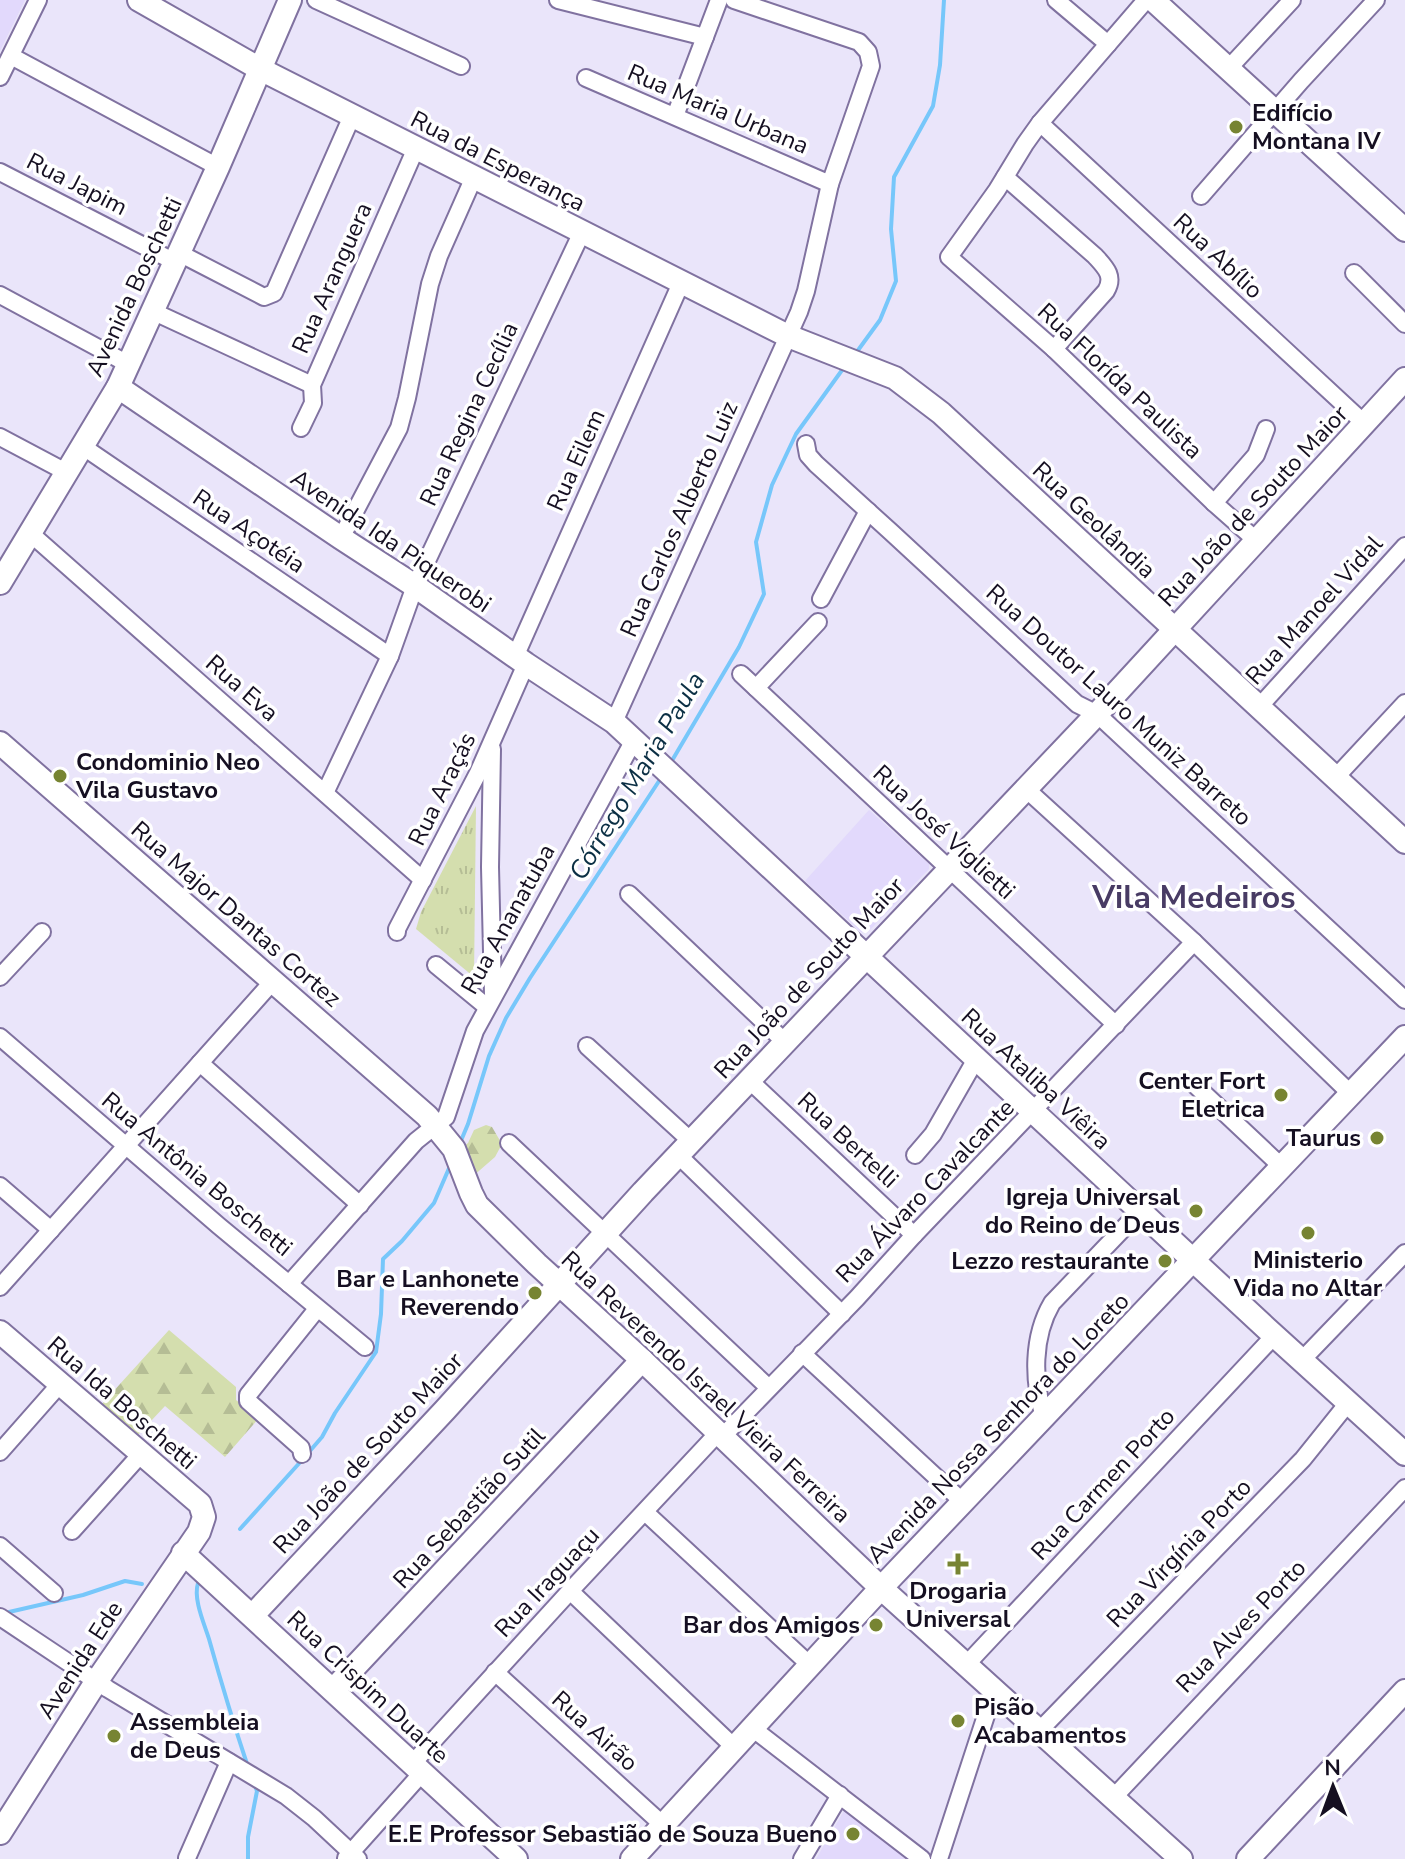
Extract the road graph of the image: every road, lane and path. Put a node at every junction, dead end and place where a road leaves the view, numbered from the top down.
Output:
1 (38, 0) edge
2 (139, 0) edge
3 (290, 0) edge
4 (316, 0) edge
5 (558, 0) edge
6 (719, 0) edge
7 (734, 0) edge
8 (1056, 0) edge
9 (1146, 0) edge
10 (1153, 0) edge
11 (1292, 0) edge
12 (1376, 0) edge
13 (705, 37) junction
14 (1108, 44) junction
15 (11, 56) junction
16 (461, 66) dead end
17 (260, 69) junction
18 (1228, 69) junction
19 (0, 77) edge
20 (586, 78) dead end
21 (1275, 111) junction
22 (352, 116) junction
23 (675, 116) junction
24 (1040, 123) junction
25 (416, 148) junction
26 (218, 167) junction
27 (0, 172) edge
28 (474, 177) junction
29 (1005, 177) junction
30 (830, 184) junction
31 (1201, 196) dead end
32 (1405, 230) edge
33 (582, 232) junction
34 (177, 257) junction
35 (1354, 273) dead end
36 (681, 283) junction
37 (0, 295) edge
38 (152, 311) junction
39 (1405, 324) edge
40 (788, 336) junction
41 (1054, 349) junction
42 (849, 360) joint
43 (128, 364) junction
44 (1405, 379) edge
45 (312, 385) junction
46 (118, 387) junction
47 (1365, 424) junction
48 (301, 428) dead end
49 (1266, 429) dead end
50 (0, 437) edge
51 (806, 444) dead end
52 (82, 446) junction
53 (66, 472) junction
54 (1214, 503) junction
55 (868, 511) junction
56 (30, 533) junction
57 (341, 538) junction
58 (1257, 541) junction
59 (1405, 546) edge
60 (3, 571) edge
61 (415, 586) junction
62 (821, 599) dead end
63 (818, 622) dead end
64 (1174, 630) junction
65 (390, 656) junction
66 (521, 660) junction
67 (741, 674) dead end
68 (756, 688) junction
69 (1405, 703) edge
70 (1259, 707) junction
71 (1097, 714) junction
72 (614, 722) junction
73 (634, 740) junction
74 (0, 743) edge
75 (492, 743) junction
76 (1336, 777) junction
77 (1025, 788) junction
78 (325, 793) junction
79 (1405, 842) edge
80 (948, 869) junction
81 (423, 880) junction
82 (629, 894) dead end
83 (42, 932) dead end
84 (397, 932) dead end
85 (1194, 942) junction
86 (866, 956) junction
87 (436, 965) dead end
88 (0, 977) edge
89 (274, 980) junction
90 (1405, 1000) edge
91 (490, 1002) junction
92 (1116, 1025) junction
93 (0, 1037) edge
94 (1405, 1037) edge
95 (785, 1042) junction
96 (587, 1046) dead end
97 (976, 1059) junction
98 (200, 1063) junction
99 (749, 1080) junction
100 (1195, 1085) dead end
101 (1351, 1094) junction
102 (1033, 1113) junction
103 (436, 1126) junction
104 (509, 1143) dead end
105 (127, 1145) junction
106 (684, 1148) junction
107 (915, 1155) dead end
108 (1282, 1167) junction
109 (0, 1186) edge
110 (360, 1205) junction
111 (1140, 1211) junction
112 (51, 1230) junction
113 (606, 1233) junction
114 (914, 1235) junction
115 (1405, 1253) edge
116 (1193, 1260) junction
117 (289, 1284) junction
118 (559, 1285) junction
119 (0, 1287) edge
120 (317, 1309) junction
121 (842, 1314) junction
122 (0, 1332) edge
123 (1274, 1336) junction
124 (365, 1347) dead end
125 (802, 1353) junction
126 (642, 1360) junction
127 (1301, 1361) junction
128 (60, 1384) junction
129 (769, 1388) junction
130 (1348, 1403) junction
131 (1044, 1417) junction
132 (720, 1435) junction
133 (0, 1452) edge
134 (141, 1454) junction
135 (302, 1454) dead end
136 (1405, 1454) edge
137 (1405, 1488) edge
138 (963, 1502) junction
139 (645, 1512) junction
140 (204, 1517) joint
141 (72, 1531) dead end
142 (0, 1546) edge
143 (183, 1553) junction
144 (881, 1588) junction
145 (570, 1591) junction
146 (54, 1593) dead end
147 (253, 1615) junction
148 (0, 1617) edge
149 (966, 1665) junction
150 (811, 1666) junction
151 (495, 1672) junction
152 (96, 1682) junction
153 (333, 1690) junction
154 (994, 1691) junction
155 (1405, 1691) edge
156 (752, 1728) junction
157 (1039, 1731) junction
158 (734, 1747) junction
159 (237, 1767) junction
160 (417, 1769) junction
161 (840, 1795) junction
162 (1113, 1798) junction
163 (663, 1825) junction
164 (0, 1833) edge
165 (351, 1857) edge
166 (187, 1858) edge
167 (516, 1859) edge
168 (632, 1859) edge
169 (802, 1859) edge
170 (922, 1859) edge
171 (939, 1859) edge
172 (1181, 1859) edge
173 (1248, 1859) edge

1 - 15 street
2 - 17 street, Rua da Esperança
3 - 17 street, Avenida Boschetti
4 - 16 street
5 - 13 street
6 - 13 street
7 - 30 street, Rua Carlos Alberto Luiz
8 - 14 street
9 - 14 street
10 - 18 street
11 - 18 street
12 - 21 street
13 - 23 street
14 - 24 street
15 - 19 street
15 - 26 street
17 - 22 street, Rua da Esperança
17 - 26 street, Avenida Boschetti
18 - 21 street
20 - 23 street, Rua Maria Urbana
21 - 31 street
21 - 32 street
22 - 25 street, Rua da Esperança
22 - 34 street, Rua Japim
23 - 30 street, Rua Maria Urbana
24 - 29 street
24 - 47 street, Rua Abílio
25 - 28 street, Rua da Esperança
25 - 45 street, Rua Aranguera
26 - 34 street, Avenida Boschetti
27 - 34 street, Rua Japim
28 - 33 street, Rua da Esperança
28 - 57 street
29 - 41 street, Rua Florída Paulista
29 - 41 street
30 - 40 street, Rua Carlos Alberto Luiz
33 - 36 street, Rua da Esperança
33 - 61 street, Rua Regina Cecília
34 - 38 street, Avenida Boschetti
35 - 39 street
36 - 40 street, Rua da Esperança
36 - 66 street, Rua Eilem
37 - 43 street
38 - 43 street, Avenida Boschetti
38 - 45 street
40 - 42 street, Rua da Esperança
40 - 72 street, Rua Carlos Alberto Luiz
41 - 54 street, Rua Florída Paulista
42 - 64 street, Rua Geolândia
43 - 46 street, Avenida Boschetti
44 - 47 street, Rua João de Souto Maior
45 - 48 street, Rua Aranguera
46 - 52 street, Avenida Boschetti
46 - 57 street, Avenida Ida Piquerobi
47 - 58 street, Rua João de Souto Maior
49 - 54 street
50 - 53 street
51 - 55 street, Rua Doutor Lauro Muniz Barreto
52 - 53 street, Avenida Boschetti
52 - 65 street, Rua Açotéia
53 - 56 street, Avenida Boschetti
54 - 58 street, Rua Florída Paulista
55 - 62 street
55 - 71 street, Rua Doutor Lauro Muniz Barreto
56 - 60 street, Avenida Boschetti
56 - 78 street, Rua Eva
57 - 61 street, Avenida Ida Piquerobi
58 - 64 street, Rua João de Souto Maior
59 - 70 street, Rua Manoel Vidal
61 - 65 street, Rua Regina Cecília
61 - 66 street, Avenida Ida Piquerobi
63 - 68 street
64 - 70 street, Rua Geolândia
64 - 71 street, Rua João de Souto Maior
65 - 78 street, Rua Regina Cecília
66 - 72 street, Avenida Ida Piquerobi
66 - 75 street, Rua Araçás
67 - 68 street, Rua José Viglietti
68 - 80 street, Rua José Viglietti
69 - 76 street
70 - 76 street, Rua Geolândia
71 - 77 street, Rua João de Souto Maior
71 - 90 street, Rua Doutor Lauro Muniz Barreto
72 - 73 street, Avenida Ida Piquerobi
73 - 86 street, Rua Ataliba Viêira
73 - 91 street, Rua Ananatuba
74 - 89 street, Rua Major Dantas Cortez
75 - 81 street, Rua Araçás
75 - 91 street
76 - 79 street, Rua Geolândia
77 - 80 street, Rua João de Souto Maior
77 - 85 street
78 - 81 street, Rua Eva
80 - 86 street, Rua João de Souto Maior
80 - 92 street, Rua José Viglietti
81 - 84 street, Rua Araçás
82 - 95 street
83 - 88 street
85 - 92 street, Rua Álvaro Cavalcante
85 - 101 street
86 - 95 street, Rua João de Souto Maior
86 - 97 street, Rua Ataliba Viêira
87 - 91 street
89 - 98 street
89 - 103 street, Rua Major Dantas Cortez
91 - 103 street, Rua Ananatuba
92 - 102 street, Rua Álvaro Cavalcante
93 - 105 street, Rua Antônia Boschetti
94 - 101 street, Avenida Nossa Senhora do Loreto
95 - 99 street, Rua João de Souto Maior
96 - 106 street
97 - 102 street, Rua Ataliba Viêira
97 - 107 street
98 - 105 street
98 - 110 street
99 - 106 street, Rua João de Souto Maior
99 - 114 street, Rua Bertelli
100 - 108 street
101 - 108 street, Avenida Nossa Senhora do Loreto
102 - 111 street, Rua Ataliba Viêira
102 - 114 street, Rua Álvaro Cavalcante
103 - 110 street, Rua Ananatuba
103 - 118 street, Rua Reverendo Israel Vieira Ferreira
104 - 113 street
105 - 112 street
105 - 117 street, Rua Antônia Boschetti
106 - 113 street, Rua João de Souto Maior
106 - 121 street
108 - 116 street, Avenida Nossa Senhora do Loreto
109 - 112 street
110 - 117 street, Rua Ananatuba
111 - 116 street, Rua Ataliba Viêira
111 - 131 street
112 - 119 street
113 - 118 street, Rua João de Souto Maior
113 - 129 street
114 - 121 street, Rua Álvaro Cavalcante
115 - 127 street
116 - 123 street, Rua Ataliba Viêira
116 - 131 street, Avenida Nossa Senhora do Loreto
117 - 120 street, Rua Antônia Boschetti
118 - 126 street, Rua Reverendo Israel Vieira Ferreira
118 - 147 street, Rua João de Souto Maior
120 - 124 street, Rua Antônia Boschetti
120 - 135 street
121 - 125 street, Rua Álvaro Cavalcante
122 - 128 street, Rua Ida Boschetti
123 - 127 street, Rua Ataliba Viêira
123 - 149 street, Rua Carmen Porto
125 - 129 street, Rua Álvaro Cavalcante
125 - 138 street
126 - 132 street, Rua Reverendo Israel Vieira Ferreira
126 - 153 street, Rua Sebastião Sutil
127 - 130 street, Rua Ataliba Viêira
128 - 133 street
128 - 134 street, Rua Ida Boschetti
129 - 132 street, Rua Álvaro Cavalcante
130 - 136 street, Rua Ataliba Viêira
130 - 157 street, Rua Virgínia Porto
131 - 138 street, Avenida Nossa Senhora do Loreto
132 - 139 street, Rua Iraguaçu
132 - 144 street, Rua Reverendo Israel Vieira Ferreira
134 - 140 street, Rua Ida Boschetti
134 - 141 street
137 - 162 street, Rua Alves Porto
138 - 144 street, Avenida Nossa Senhora do Loreto
139 - 145 street, Rua Iraguaçu
139 - 150 street
140 - 143 street, Avenida Ede
142 - 146 street
143 - 147 street, Rua Crispim Duarte
143 - 152 street, Avenida Ede
144 - 149 street, Rua Reverendo Israel Vieira Ferreira
144 - 150 street, Avenida Nossa Senhora do Loreto
145 - 151 street, Rua Iraguaçu
145 - 158 street
147 - 153 street, Rua Crispim Duarte
148 - 152 street
149 - 154 street, Rua Reverendo Israel Vieira Ferreira
150 - 156 street, Avenida Nossa Senhora do Loreto
151 - 160 street, Rua Iraguaçu
151 - 163 street, Rua Airão
152 - 159 street
152 - 164 street, Avenida Ede
153 - 160 street, Rua Crispim Duarte
154 - 157 street, Rua Reverendo Israel Vieira Ferreira
154 - 171 street
155 - 173 street
156 - 158 street, Avenida Nossa Senhora do Loreto
156 - 161 street
157 - 162 street, Rua Reverendo Israel Vieira Ferreira
158 - 163 street, Avenida Nossa Senhora do Loreto
159 - 165 street
159 - 166 street
160 - 165 street, Rua Iraguaçu
160 - 167 street, Rua Crispim Duarte
161 - 169 street
161 - 170 street
162 - 172 street, Rua Reverendo Israel Vieira Ferreira
163 - 168 street, Avenida Nossa Senhora do Loreto

